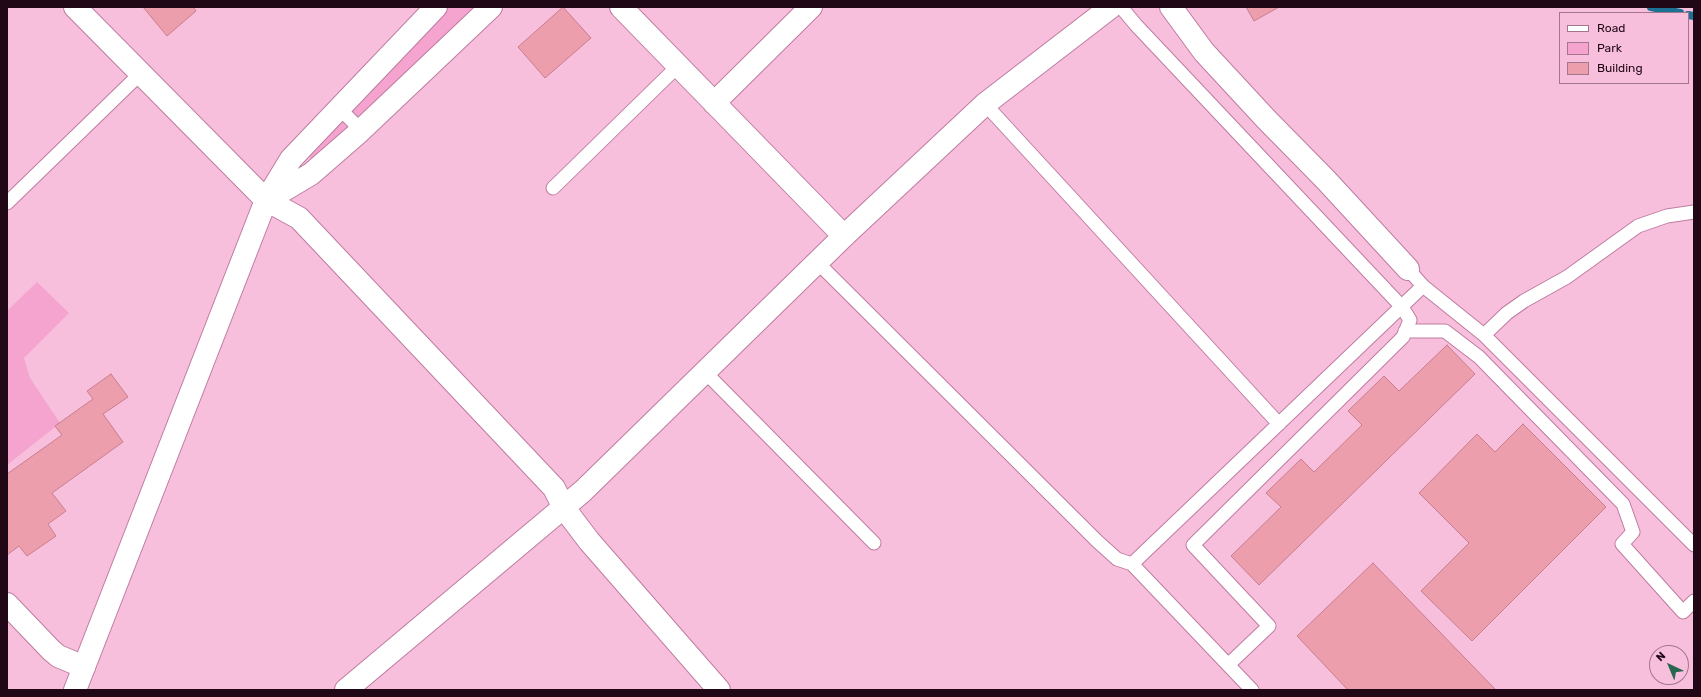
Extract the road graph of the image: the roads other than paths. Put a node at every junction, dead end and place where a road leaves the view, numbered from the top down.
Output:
1 (75, 7) edge
2 (436, 7) edge
3 (491, 7) edge
4 (621, 7) edge
5 (811, 7) edge
6 (1111, 7) edge
7 (1121, 7) edge
8 (1171, 7) edge
9 (678, 66) junction
10 (141, 73) junction
11 (714, 103) junction
12 (986, 104) junction
13 (339, 108) junction
14 (361, 130) junction
15 (553, 188) dead end
16 (266, 200) junction
17 (7, 203) edge
18 (1694, 212) edge
19 (844, 236) junction
20 (817, 262) junction
21 (1408, 269) joint
22 (1423, 286) junction
23 (1402, 307) junction
24 (1405, 331) junction
25 (1484, 335) junction
26 (705, 372) junction
27 (1279, 424) junction
28 (564, 508) junction
29 (874, 543) dead end
30 (1694, 545) edge
31 (1132, 564) junction
32 (1694, 601) edge
33 (7, 604) edge
34 (1228, 665) junction
35 (84, 667) junction
36 (75, 690) edge
37 (346, 690) edge
38 (719, 690) edge
39 (1252, 690) edge

1 - 10 street
2 - 13 street
3 - 14 street
4 - 9 street
5 - 11 street
6 - 12 street
7 - 23 lane
8 - 21 street
9 - 11 street
9 - 15 lane
10 - 16 street
10 - 17 lane
11 - 19 street
12 - 19 street
12 - 27 lane
13 - 14 lane
13 - 16 street
14 - 16 street
16 - 28 street
16 - 35 street
18 - 25 lane
19 - 20 street
20 - 26 street
20 - 31 lane
21 - 22 lane
22 - 23 lane
22 - 25 lane
23 - 24 lane
23 - 27 lane
24 - 32 lane
24 - 34 lane
25 - 30 lane
26 - 28 street
26 - 29 lane
27 - 31 lane
28 - 37 street
28 - 38 street
31 - 34 lane
33 - 35 street
34 - 39 lane
35 - 36 street

